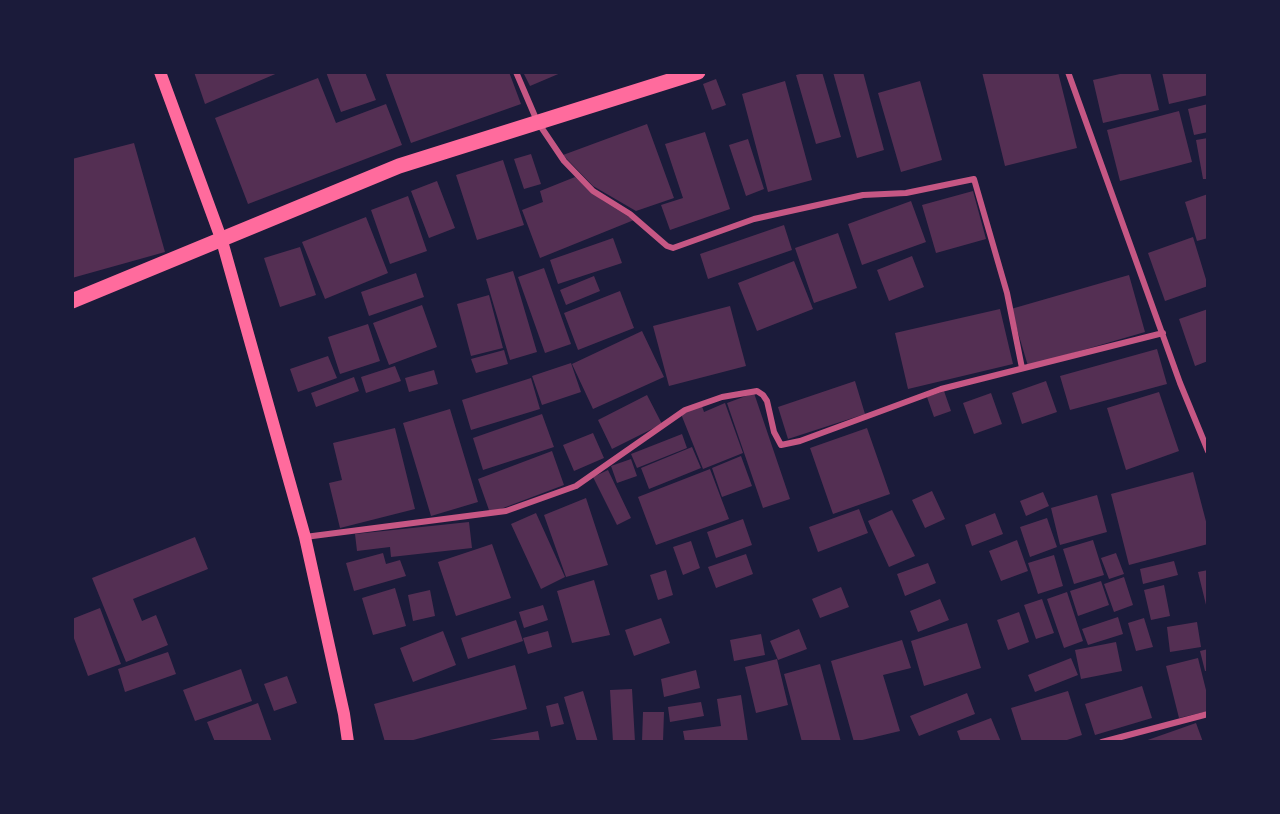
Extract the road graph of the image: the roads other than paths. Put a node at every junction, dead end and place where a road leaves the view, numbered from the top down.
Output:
1 (160, 72) edge
2 (516, 72) edge
3 (698, 72) edge
4 (1068, 72) edge
5 (537, 121) junction
6 (222, 240) junction
7 (72, 301) edge
8 (1163, 333) junction
9 (1022, 368) junction
10 (1208, 450) edge
11 (305, 537) junction
12 (1208, 714) edge
13 (348, 742) edge
14 (1102, 742) edge

1 - 6 main road
2 - 5 street
3 - 5 main road
4 - 8 street
5 - 6 main road
5 - 9 street
6 - 7 main road
6 - 11 main road
8 - 9 street
8 - 10 street
9 - 11 street
11 - 13 main road
12 - 14 street

